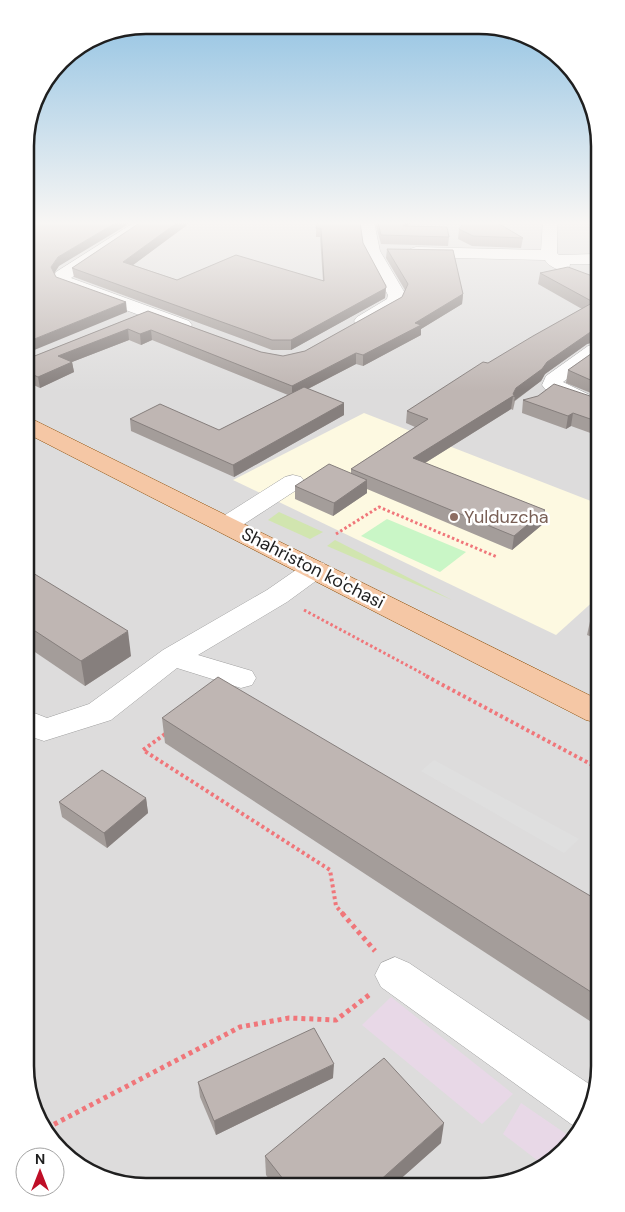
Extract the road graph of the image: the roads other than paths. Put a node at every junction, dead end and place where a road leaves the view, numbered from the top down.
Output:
1 (63, 279) edge
2 (388, 279) edge
3 (149, 312) junction
4 (123, 323) edge
5 (350, 328) edge
6 (195, 329) edge
7 (591, 353) edge
8 (591, 403) edge
9 (34, 429) edge
10 (293, 482) dead end
11 (226, 524) junction
12 (315, 569) junction
13 (173, 657) junction
14 (241, 678) dead end
15 (591, 708) edge
16 (34, 725) edge
17 (395, 975) road end
18 (584, 1107) edge

1 - 3 street
2 - 5 street
3 - 4 street
3 - 6 street
7 - 8 street
9 - 11 main road, Shahriston ko'chasi
10 - 11 street
11 - 12 main road, Shahriston ko'chasi
12 - 13 street
12 - 15 main road, Shahriston ko'chasi
13 - 14 street
13 - 16 street
17 - 18 street

